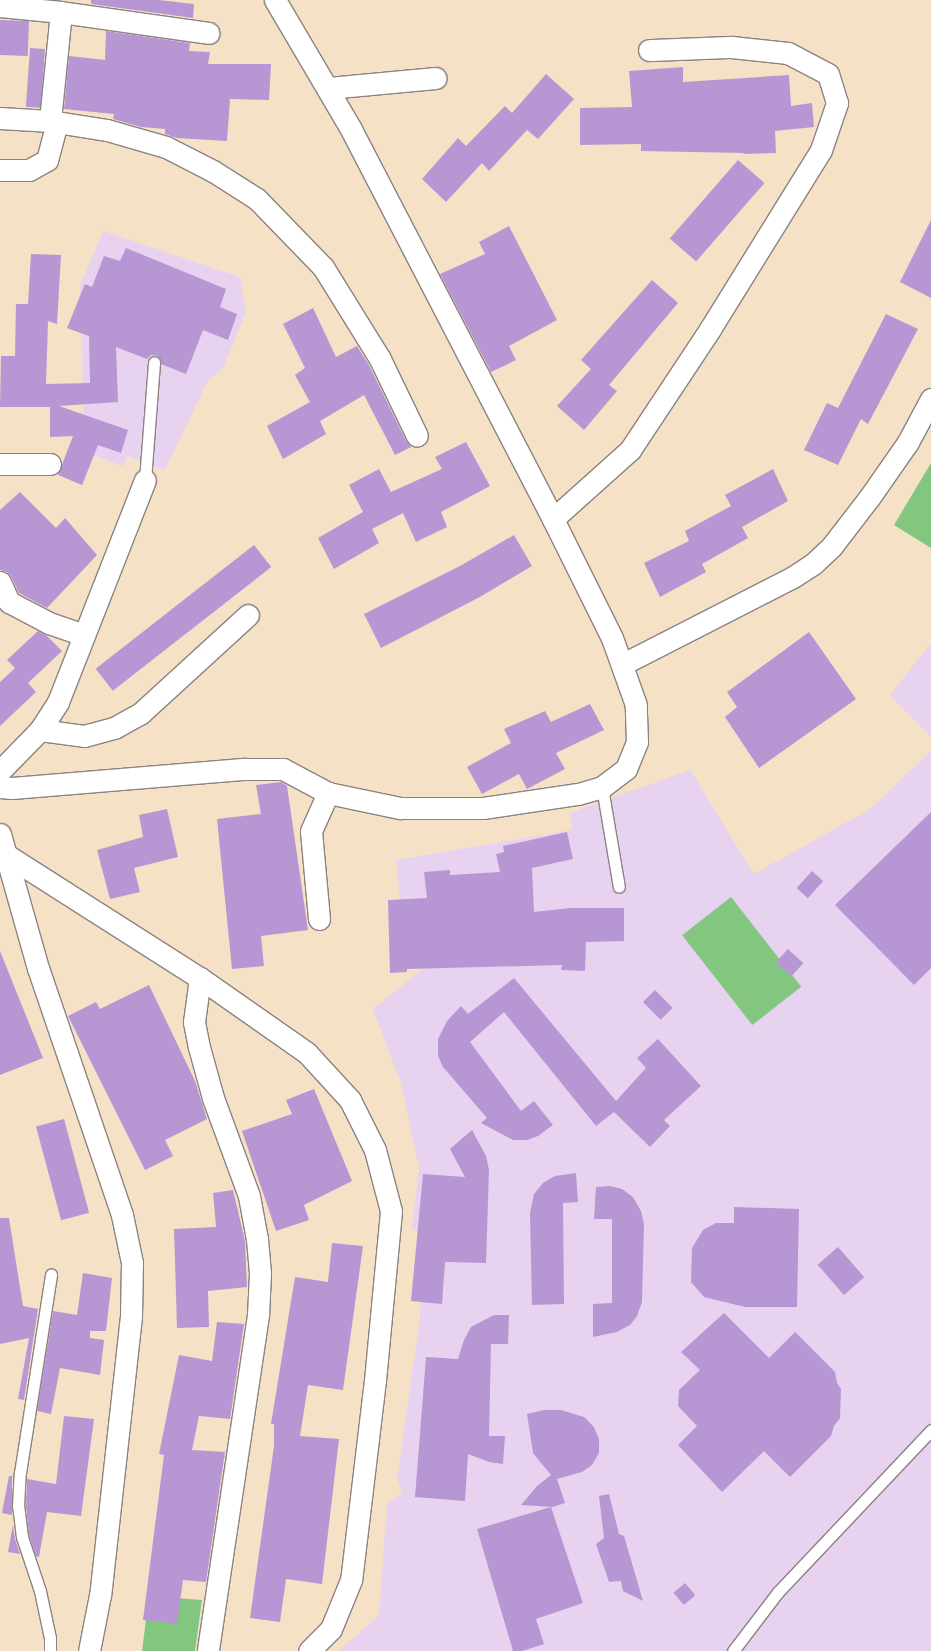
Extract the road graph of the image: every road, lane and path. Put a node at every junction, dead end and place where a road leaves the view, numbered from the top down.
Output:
1 (275, 0) edge
2 (0, 6) edge
3 (62, 12) junction
4 (209, 33) dead end
5 (649, 50) dead end
6 (436, 78) dead end
7 (328, 88) junction
8 (0, 118) edge
9 (54, 122) junction
10 (0, 170) edge
11 (154, 362) dead end
12 (931, 398) edge
13 (417, 436) dead end
14 (0, 464) edge
15 (50, 464) dead end
16 (145, 480) joint
17 (553, 519) junction
18 (0, 582) edge
19 (4, 606) edge
20 (248, 615) dead end
21 (84, 635) junction
22 (623, 664) junction
23 (40, 730) junction
24 (0, 771) edge
25 (0, 787) edge
26 (602, 787) junction
27 (328, 793) junction
28 (3, 844) edge
29 (619, 887) dead end
30 (318, 918) dead end
31 (200, 978) junction
32 (50, 1274) dead end
33 (931, 1430) edge
34 (50, 1651) edge
35 (89, 1651) edge
36 (208, 1651) edge
37 (309, 1651) edge
38 (733, 1651) edge

1 - 7 street
2 - 3 street
3 - 4 street
3 - 9 street
5 - 17 street
6 - 7 street
7 - 17 street
8 - 9 street
9 - 10 street
9 - 13 street
11 - 16 lane
12 - 22 street
14 - 15 street
16 - 21 street
17 - 22 street
18 - 19 street
19 - 21 street
20 - 23 street
21 - 23 street
22 - 26 street
23 - 24 street
25 - 27 street
26 - 27 street
26 - 29 lane
27 - 30 street
28 - 31 street
28 - 35 street
31 - 36 street
31 - 37 street
32 - 34 lane
33 - 38 lane

